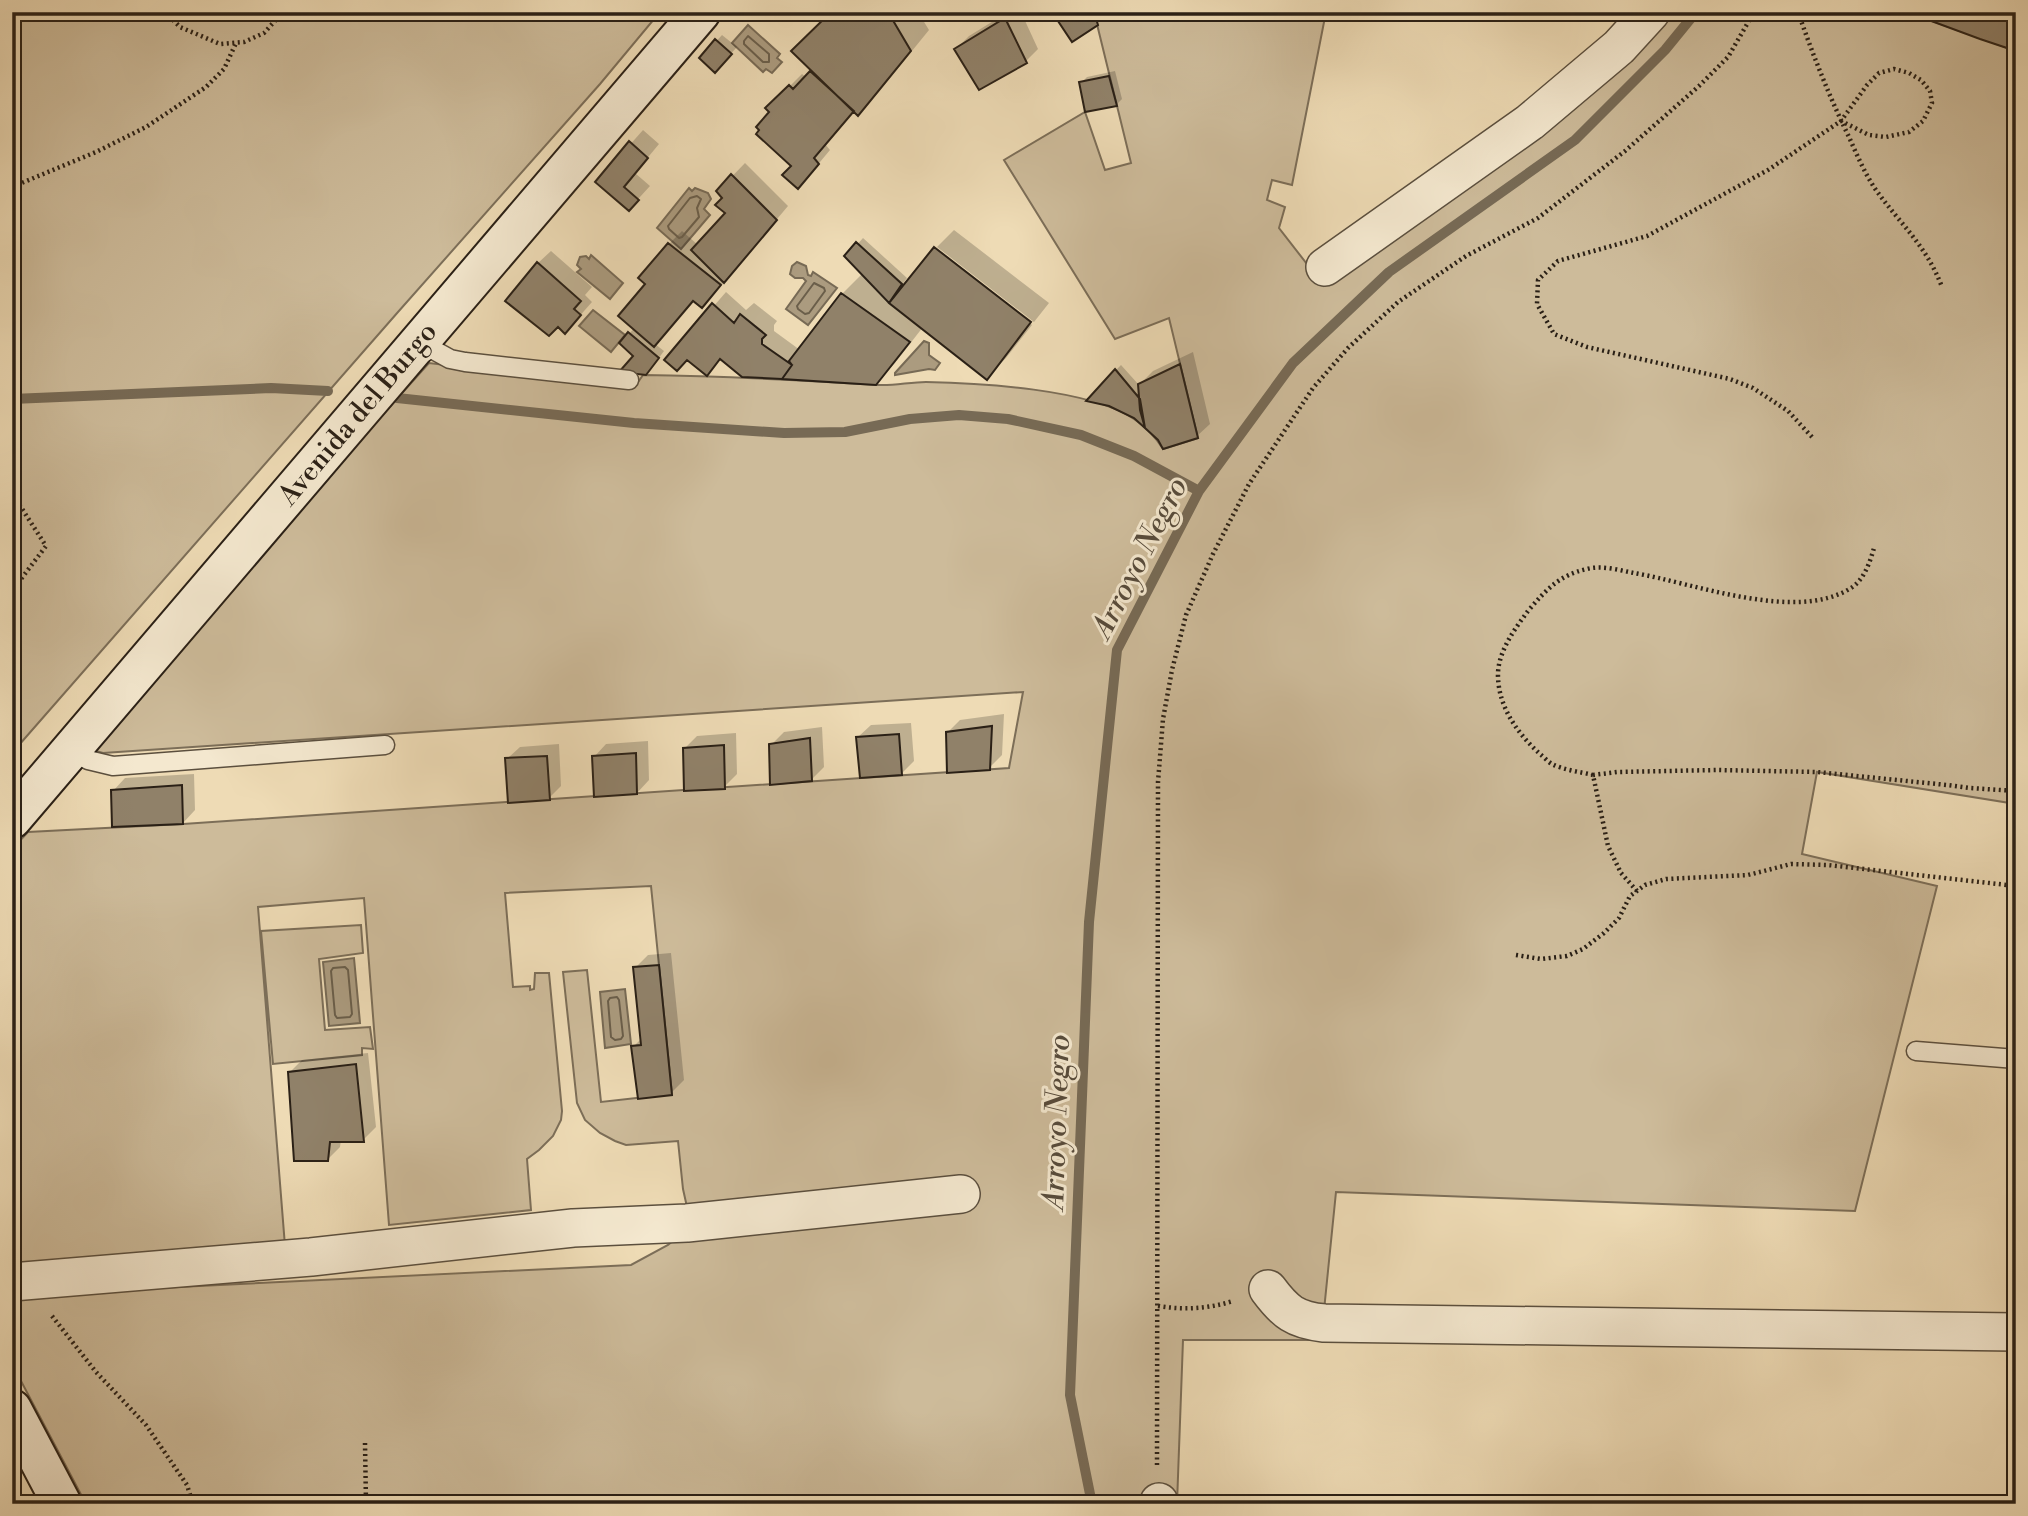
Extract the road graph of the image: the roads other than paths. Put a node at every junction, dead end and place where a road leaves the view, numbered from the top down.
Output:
1 (701, 12) edge
2 (1651, 12) edge
3 (1325, 267) dead end
4 (419, 342) junction
5 (629, 380) dead end
6 (385, 745) dead end
7 (71, 750) junction
8 (13, 818) edge
9 (1916, 1051) dead end
10 (2016, 1059) edge
11 (961, 1194) dead end
12 (18, 1282) edge
13 (1268, 1289) road end
14 (2016, 1332) edge
15 (12, 1409) edge
16 (62, 1504) edge

1 - 4 main road, Avenida del Burgo
2 - 3 street
4 - 5 lane
4 - 7 main road, Avenida del Burgo
6 - 7 lane
7 - 8 main road, Avenida del Burgo
9 - 10 lane
11 - 12 street
13 - 14 street
15 - 16 main road

